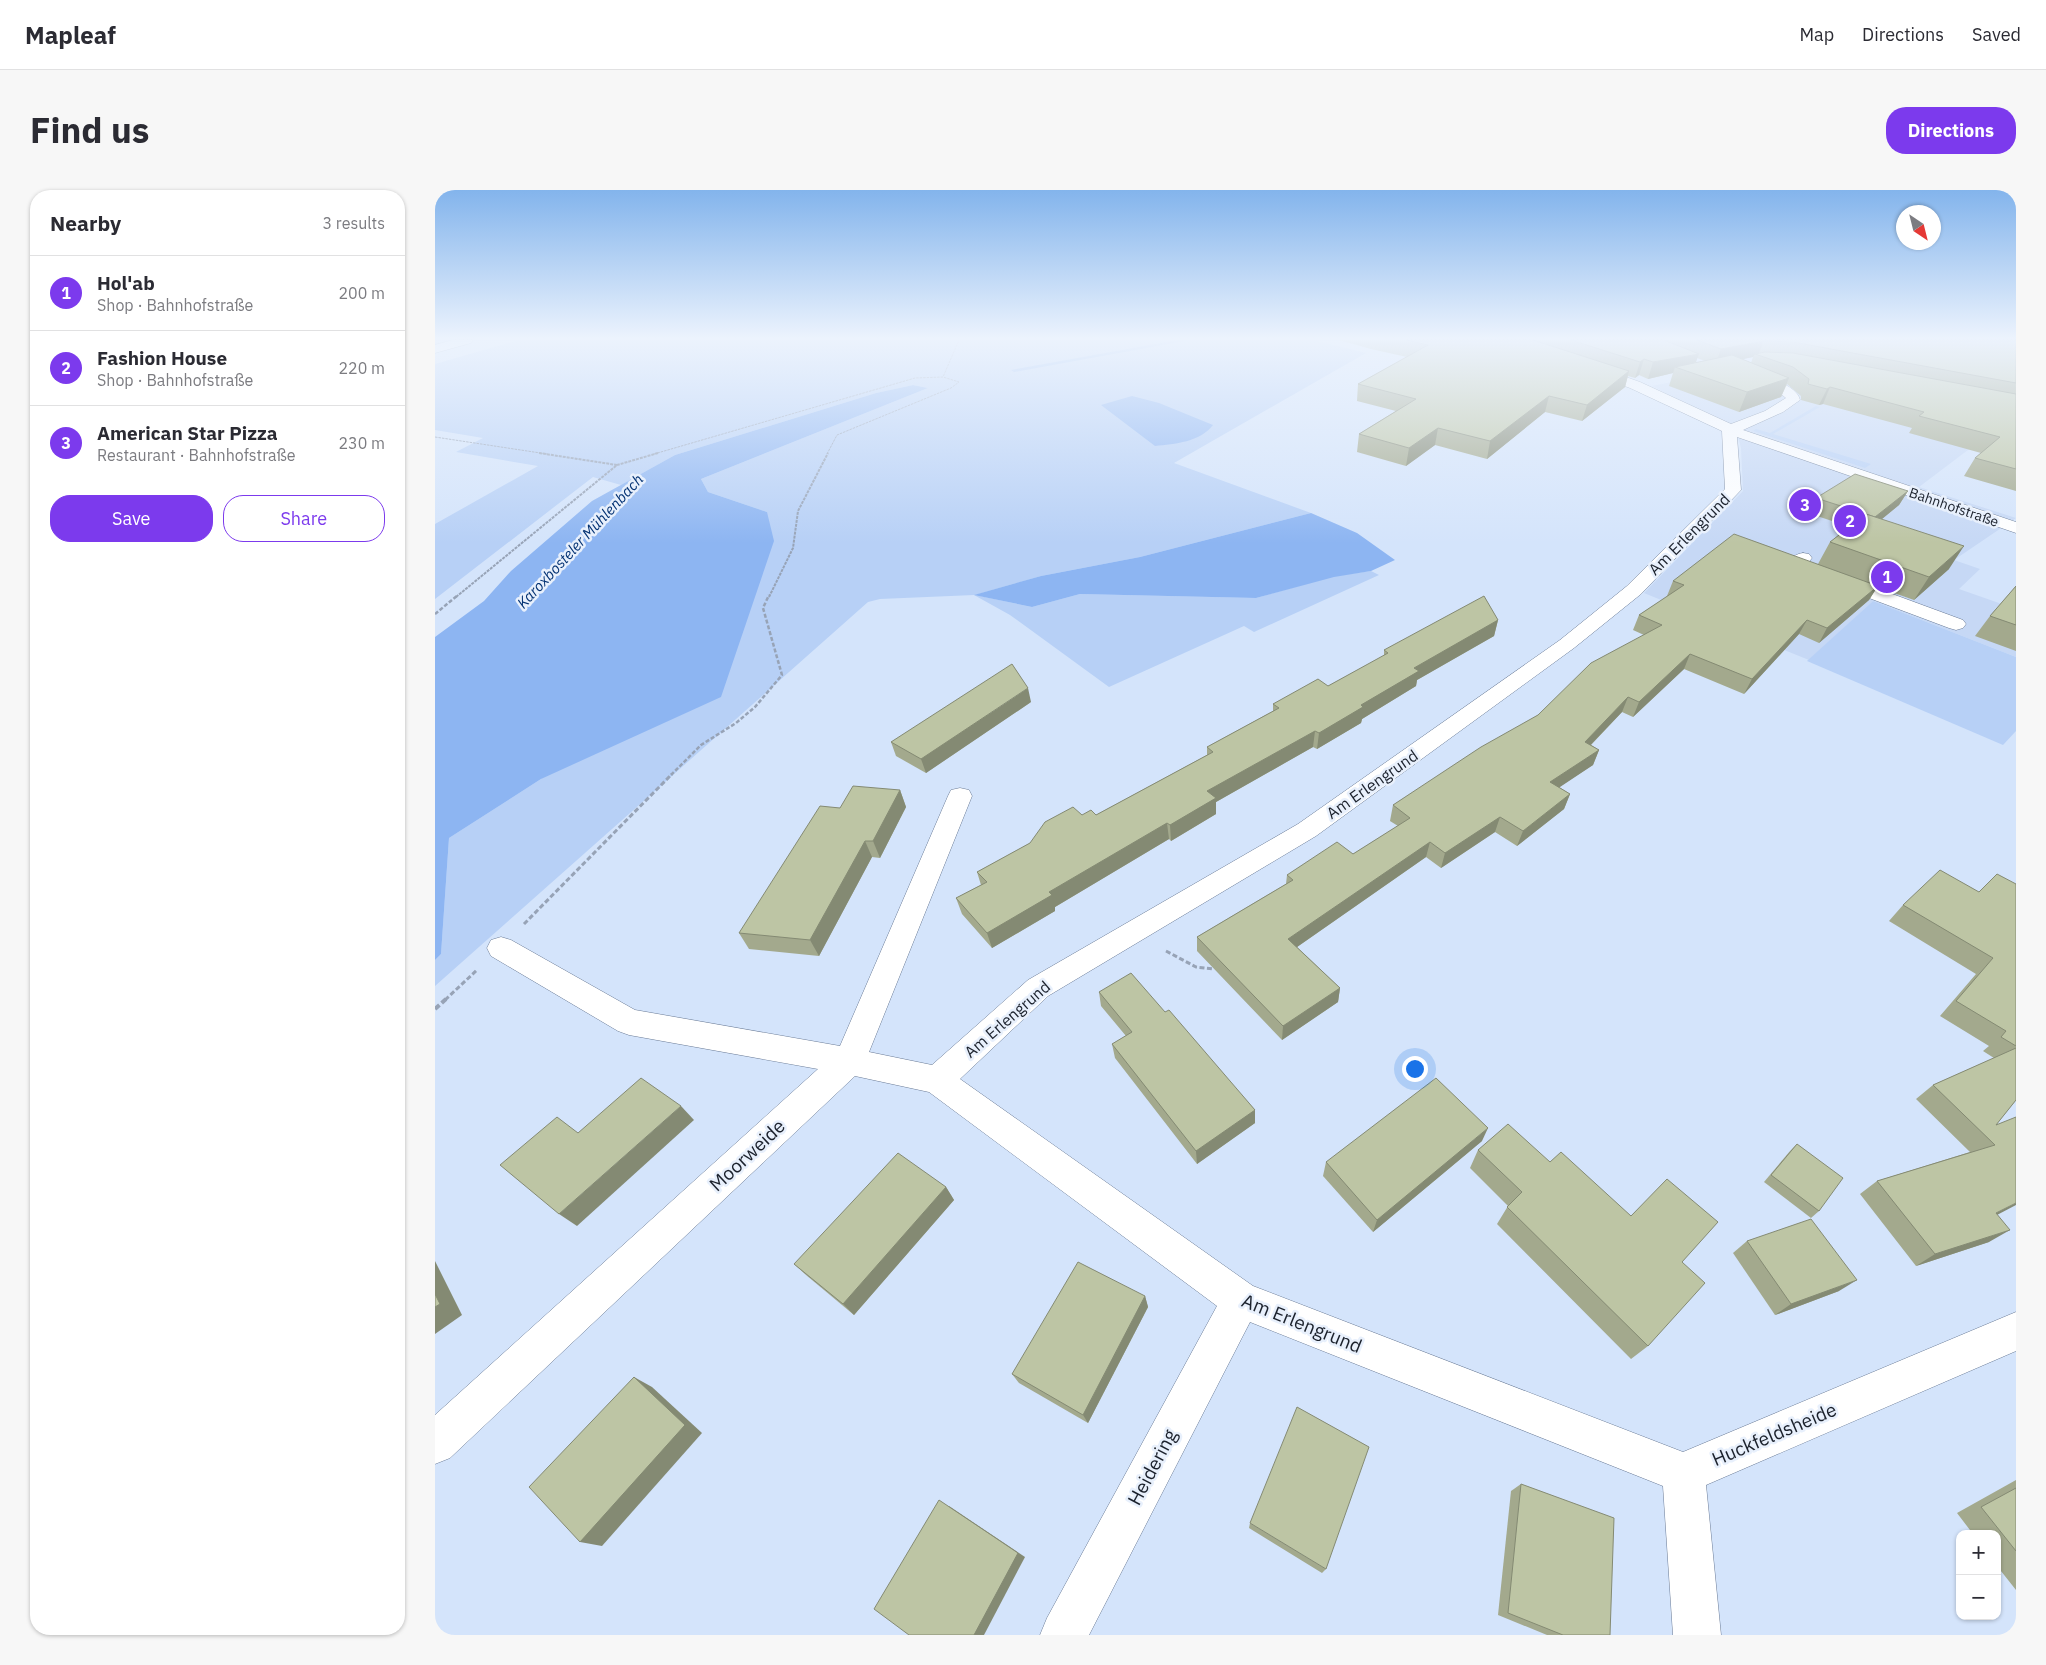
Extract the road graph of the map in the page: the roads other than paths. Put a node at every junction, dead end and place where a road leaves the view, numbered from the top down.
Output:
1 (1683, 407) edge
2 (1779, 407) edge
3 (1729, 430) junction
4 (2016, 528) edge
5 (1803, 558) edge
6 (1956, 624) dead end
7 (960, 796) dead end
8 (501, 948) road end
9 (849, 1060) junction
10 (937, 1080) junction
11 (1241, 1300) junction
12 (2016, 1331) edge
13 (435, 1443) edge
14 (1683, 1473) junction
15 (1064, 1635) edge
16 (1697, 1635) edge

1 - 3 street, Bahnhofstraße
2 - 3 street
3 - 4 street, Bahnhofstraße
3 - 10 street, Am Erlengrund
5 - 6 street
7 - 9 street, Moorweide
8 - 9 street, Am Erlengrund
9 - 10 street, Am Erlengrund
9 - 13 street, Moorweide
10 - 11 street, Am Erlengrund
11 - 14 street, Am Erlengrund
11 - 15 street, Heidering
12 - 14 street, Huckfeldsheide
14 - 16 street

